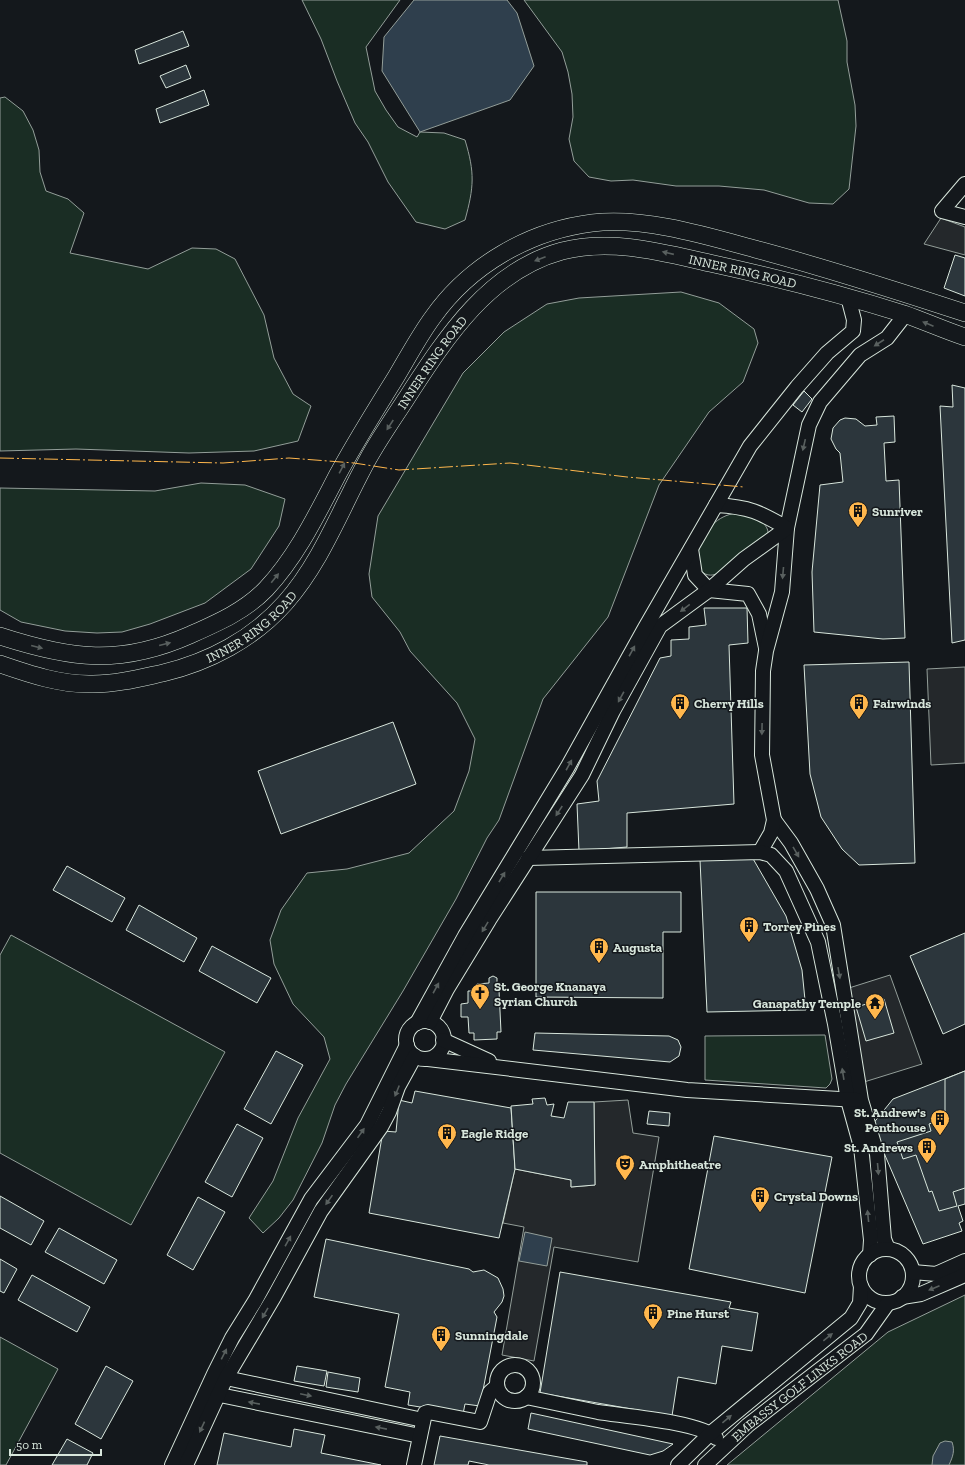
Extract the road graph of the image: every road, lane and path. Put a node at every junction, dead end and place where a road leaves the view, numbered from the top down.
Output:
1 (965, 184) edge
2 (965, 217) edge
3 (848, 297) junction
4 (965, 313) edge
5 (905, 315) junction
6 (965, 337) edge
7 (716, 505) junction
8 (787, 528) junction
9 (691, 548) junction
10 (709, 590) junction
11 (0, 636) edge
12 (766, 651) junction
13 (0, 664) edge
14 (774, 820) junction
15 (760, 852) junction
16 (528, 858) junction
17 (424, 1022) junction
18 (443, 1040) junction
19 (417, 1053) junction
20 (500, 1066) junction
21 (854, 1100) junction
22 (888, 1249) junction
23 (870, 1254) junction
24 (965, 1261) edge
25 (913, 1272) junction
26 (965, 1275) edge
27 (861, 1286) junction
28 (902, 1298) junction
29 (888, 1303) junction
30 (220, 1376) junction
31 (497, 1386) junction
32 (212, 1393) junction
33 (526, 1397) junction
34 (423, 1420) junction
35 (711, 1433) junction
36 (420, 1436) junction
37 (724, 1446) junction
38 (172, 1465) edge
39 (186, 1465) edge
40 (414, 1465) edge
41 (678, 1465) edge
42 (704, 1465) edge

1 - 2 street
3 - 5 main road, INNER RING ROAD
3 - 7 street
3 -> 13 main road, INNER RING ROAD
11 -> 4 main road, INNER RING ROAD
6 -> 5 main road, INNER RING ROAD
5 -> 8 street
7 - 8 street
7 - 9 street
8 - 10 street
8 -> 12 street
9 - 10 street
17 -> 9 street
10 - 12 street
10 -> 16 street
12 -> 14 street
14 - 15 street
14 -> 21 street
15 - 16 street
21 -> 15 street
16 -> 17 street
17 - 18 street
17 - 19 street
18 - 19 street
18 - 20 street
19 - 20 street
19 - 30 street
20 - 21 street
21 -> 22 street
23 -> 21 street
22 - 23 street
22 - 25 street
23 - 27 street
24 - 25 street
25 - 28 street
26 -> 28 street
27 - 29 street
35 -> 27 street
28 - 29 street
29 - 37 street, EMBASSY GOLF LINKS ROAD
30 - 32 street
30 -> 34 street
31 - 33 street
31 - 33 street
31 - 34 street
36 -> 32 street
32 - 38 street
32 -> 39 street
33 - 35 street
34 - 36 street
35 - 37 street
35 - 41 street
36 - 40 street
37 - 42 street, EMBASSY GOLF LINKS ROAD

